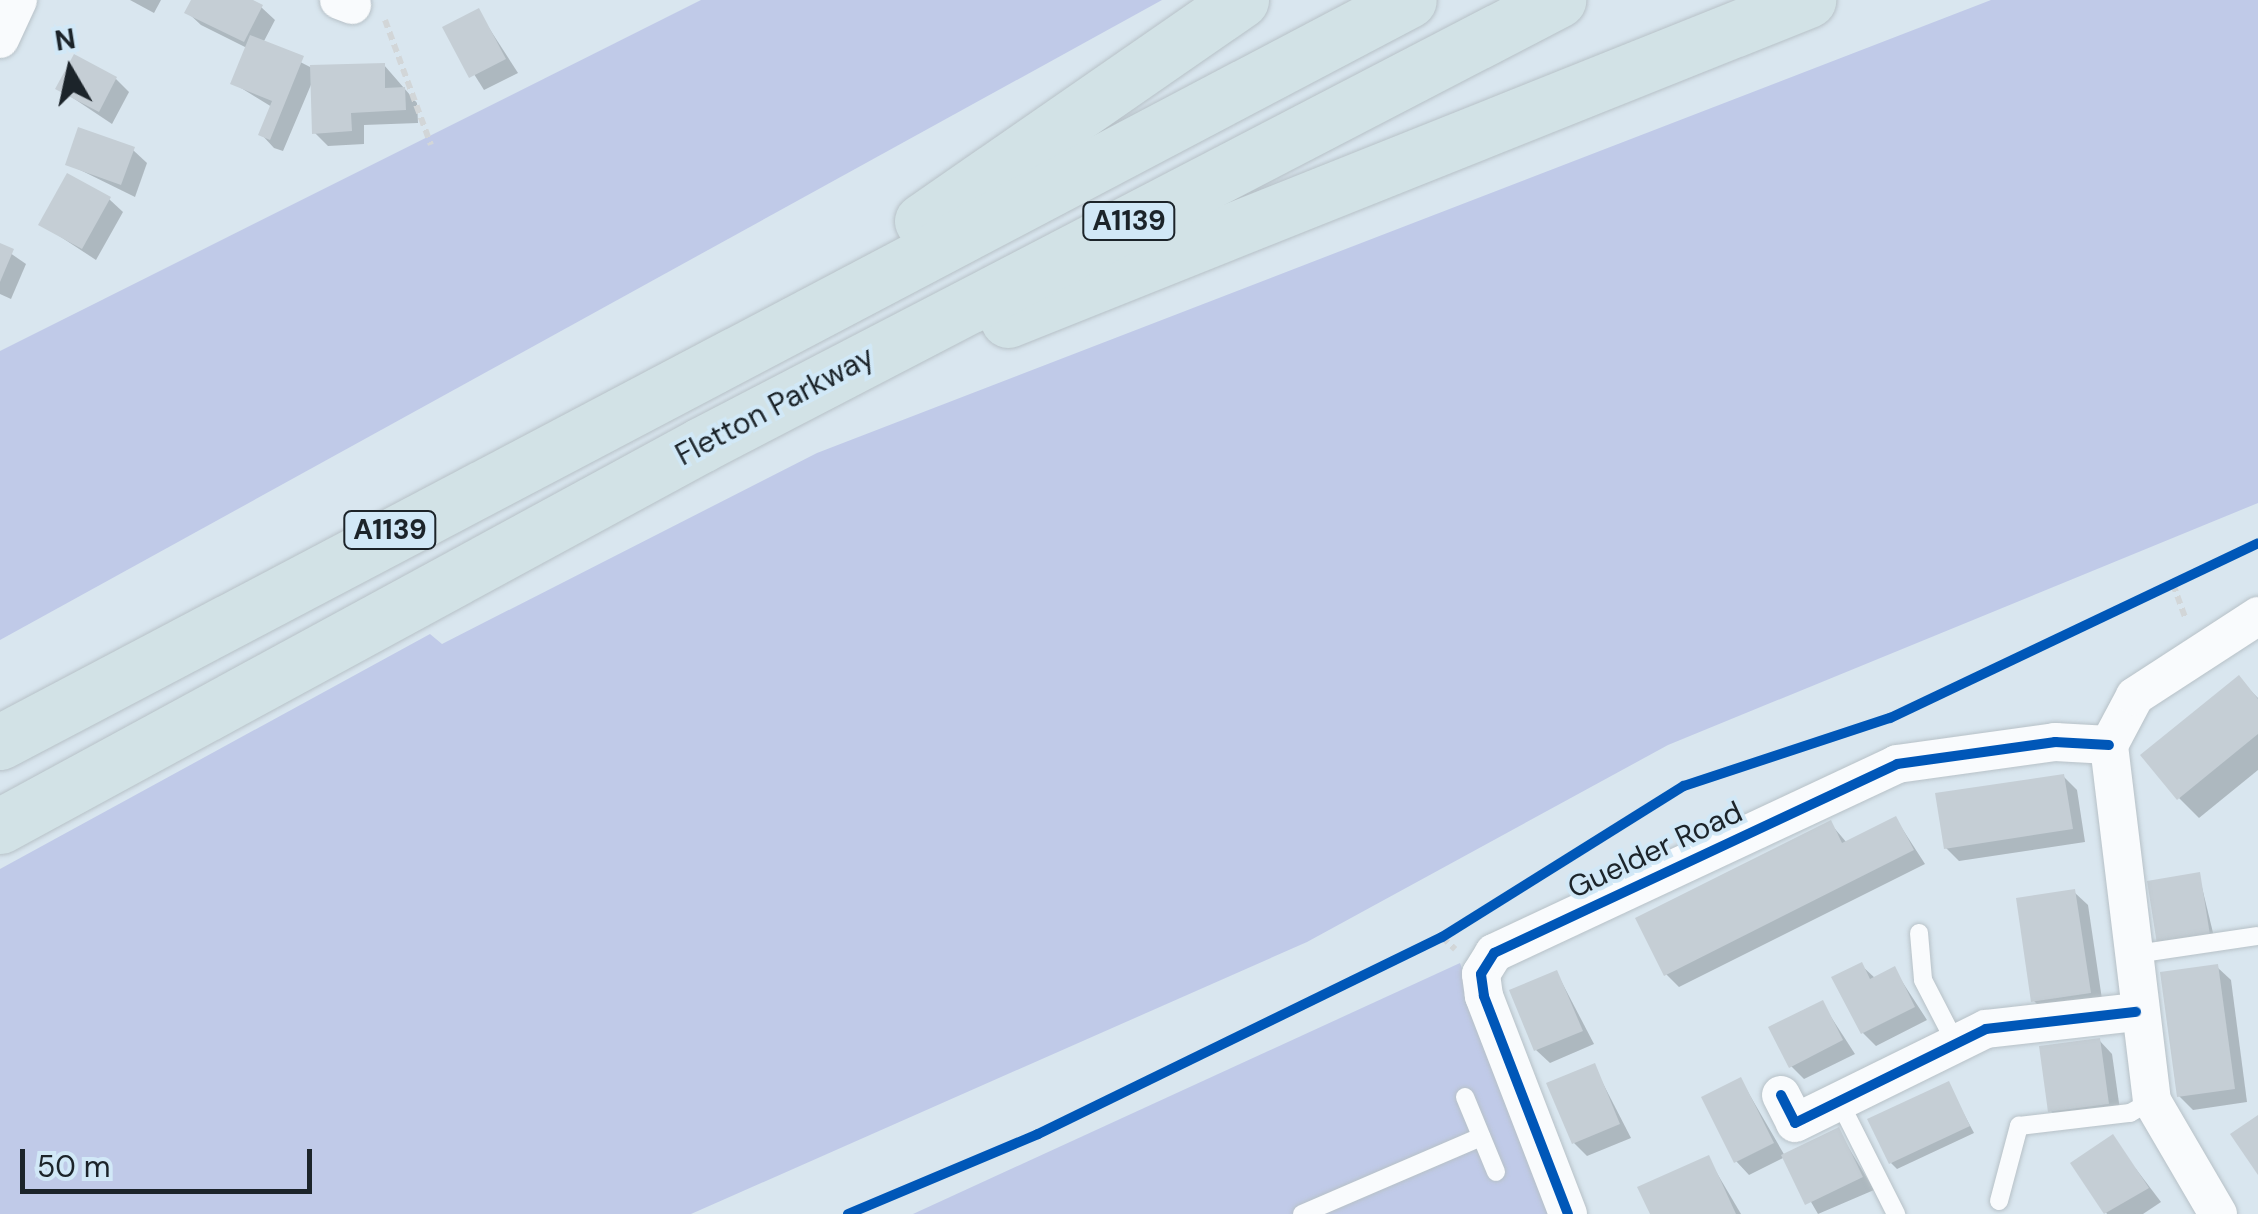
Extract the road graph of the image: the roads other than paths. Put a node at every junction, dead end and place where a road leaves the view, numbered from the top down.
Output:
1 (18, 0) edge
2 (1241, 0) edge
3 (1409, 0) edge
4 (1558, 0) edge
5 (1808, 0) edge
6 (0, 38) edge
7 (782, 323) junction
8 (701, 445) junction
9 (2258, 616) edge
10 (0, 742) edge
11 (2109, 745) junction
12 (0, 826) edge
13 (1919, 933) dead end
14 (2258, 936) edge
15 (2128, 955) junction
16 (2136, 1012) junction
17 (1956, 1044) junction
18 (1781, 1095) dead end
19 (1465, 1097) dead end
20 (1839, 1101) junction
21 (2152, 1101) junction
22 (1480, 1137) junction
23 (1496, 1172) dead end
24 (1999, 1201) dead end
25 (1302, 1214) edge
26 (1568, 1214) edge
27 (1896, 1214) edge
28 (2218, 1214) edge

1 - 6 street
2 - 7 highway
3 - 7 highway, A1139
4 - 8 highway, Fletton Parkway / A1139
5 - 8 highway
7 - 10 highway, A1139
8 - 12 highway, Fletton Parkway / A1139
9 - 11 street
11 - 15 street
11 - 26 street, Guelder Road
13 - 17 lane
14 - 15 lane
15 - 16 street
16 - 17 street
16 - 21 street
17 - 20 street
18 - 20 street
19 - 22 lane
20 - 27 lane
21 - 24 lane
21 - 28 street
22 - 23 lane
22 - 25 lane

